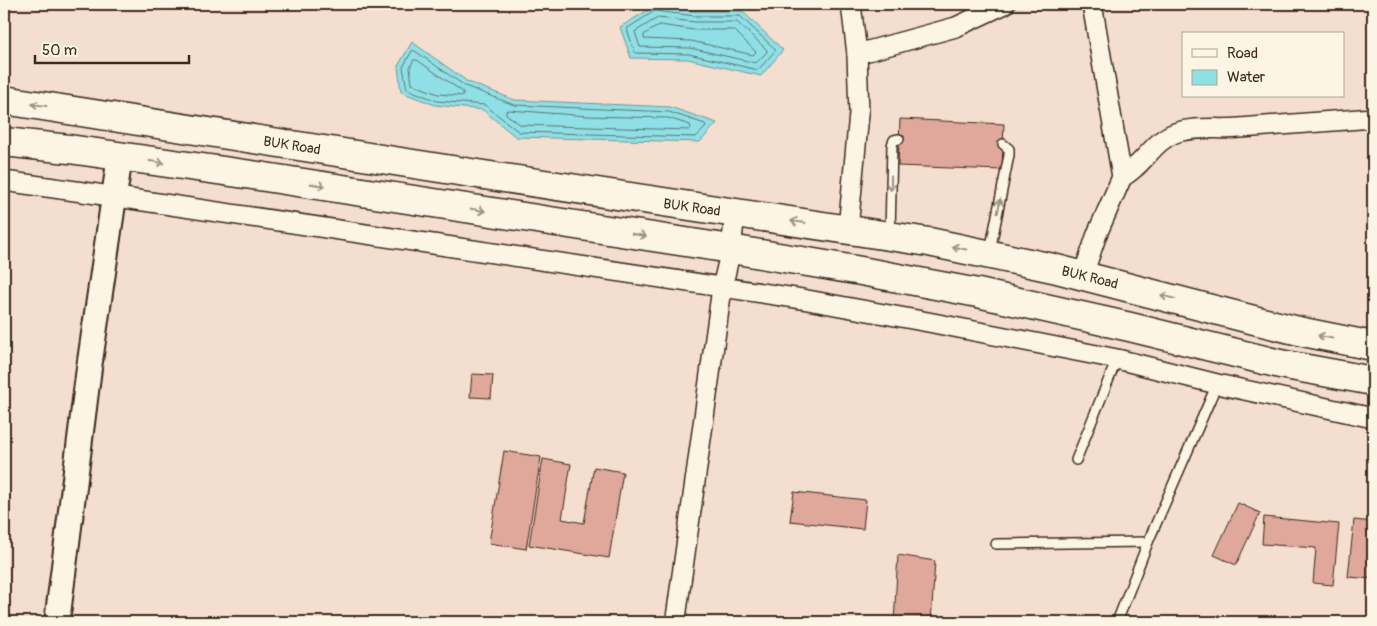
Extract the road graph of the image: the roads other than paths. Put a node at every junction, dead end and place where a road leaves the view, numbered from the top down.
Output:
1 (851, 4) edge
2 (1005, 4) edge
3 (1092, 4) edge
4 (857, 54) junction
5 (4, 100) edge
6 (1373, 118) edge
7 (899, 139) dead end
8 (4, 142) edge
9 (1003, 144) dead end
10 (114, 156) junction
11 (1122, 176) junction
12 (4, 181) edge
13 (105, 196) junction
14 (735, 213) junction
15 (848, 229) junction
16 (890, 236) junction
17 (731, 249) junction
18 (990, 254) junction
19 (1083, 275) junction
20 (722, 288) junction
21 (1373, 346) edge
22 (1117, 359) junction
23 (1373, 381) edge
24 (1217, 384) junction
25 (1373, 418) edge
26 (1076, 460) dead end
27 (1148, 542) junction
28 (996, 544) dead end
29 (676, 618) dead end
30 (57, 622) edge
31 (1117, 622) edge

1 - 4 street
2 - 4 street
3 - 11 street
4 - 15 street
14 -> 5 main road, BUK Road
6 - 11 street
7 -> 16 lane
8 - 10 main road
18 -> 9 lane
10 - 13 street
10 -> 17 main road
11 - 19 street
12 - 13 street
13 - 20 street
13 - 30 street
15 -> 14 main road, BUK Road
14 - 17 street
15 - 16 main road, BUK Road
18 -> 16 main road, BUK Road
17 - 20 street
17 - 23 main road
18 - 19 main road, BUK Road
21 -> 19 main road, BUK Road
20 - 22 street
20 - 29 street
22 - 24 street
22 - 26 lane
24 - 25 street
24 - 27 lane
27 - 28 lane
27 - 31 lane

